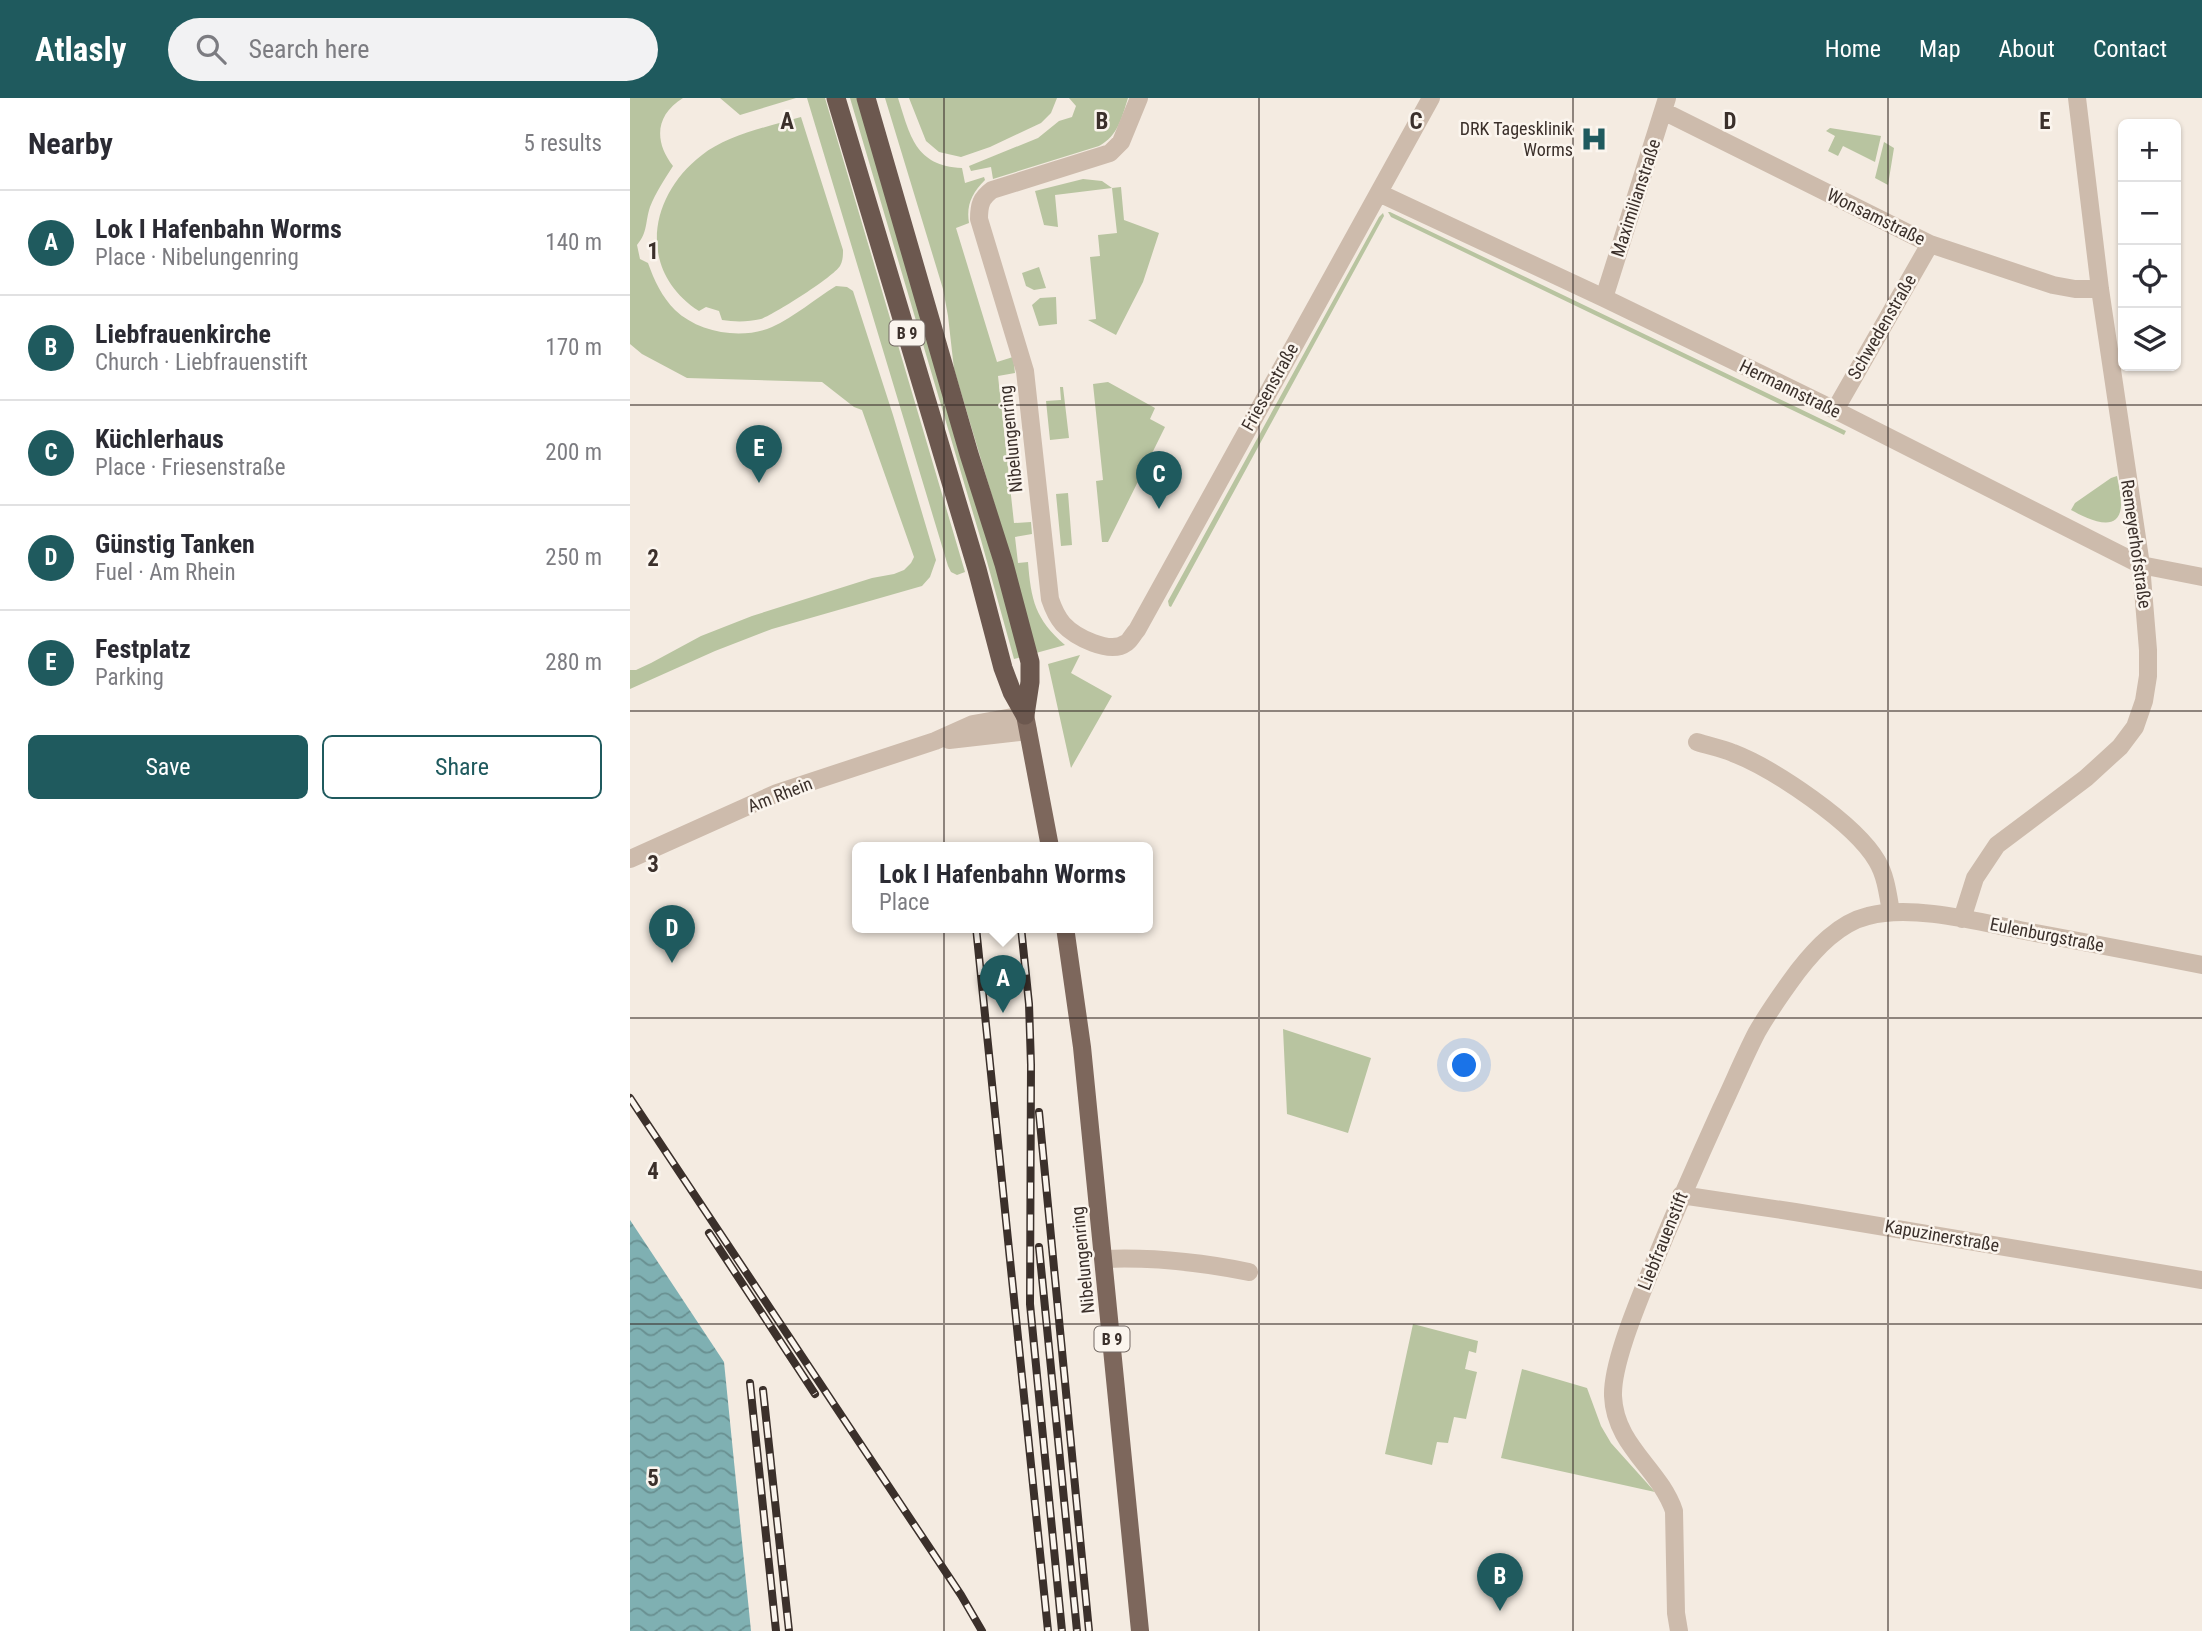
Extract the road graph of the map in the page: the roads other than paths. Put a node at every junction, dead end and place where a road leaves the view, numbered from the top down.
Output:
1 (836, 98) edge
2 (866, 98) edge
3 (874, 98) edge
4 (1139, 98) edge
5 (1431, 98) edge
6 (2077, 98) edge
7 (1665, 104) edge
8 (879, 144) junction
9 (1379, 193) junction
10 (1930, 244) junction
11 (2100, 289) junction
12 (1604, 298) junction
13 (1835, 410) junction
14 (2141, 565) junction
15 (2202, 577) edge
16 (1090, 642) joint
17 (1027, 723) junction
18 (1697, 742) dead end
19 (1049, 842) edge
20 (630, 859) edge
21 (1891, 912) junction
22 (1962, 919) junction
23 (1066, 933) edge
24 (2202, 965) edge
25 (1681, 1195) junction
26 (1104, 1259) junction
27 (1249, 1272) dead end
28 (2202, 1280) edge
29 (1140, 1631) edge
30 (1679, 1631) edge

1 - 17 highway, B 9
2 - 8 highway, B 9
3 - 8 highway
4 - 16 street, Nibelungenring
5 - 9 street, Friesenstraße
6 - 11 street, Remeyerhofstraße
7 - 10 street, Wonsamstraße
7 - 12 street, Maximilianstraße
8 - 17 highway, B 9
9 - 12 street, Hermannstraße
9 - 16 street, Friesenstraße
10 - 11 street, Wonsamstraße
10 - 13 street, Schwedenstraße
11 - 14 street, Remeyerhofstraße
12 - 13 street, Hermannstraße
13 - 14 street, Hermannstraße
14 - 15 street, Hermannstraße
14 - 22 street, Remeyerhofstraße
17 - 19 main road, B 9
17 - 20 street, Am Rhein
18 - 21 street
21 - 22 street, Eulenburgstraße
21 - 25 street, Liebfrauenstift
22 - 24 street, Eulenburgstraße
23 - 26 main road, Nibelungenring / B 9
25 - 28 street, Kapuzinerstraße
25 - 30 street, Liebfrauenstift
26 - 27 street
26 - 29 main road, Nibelungenring / B 9

